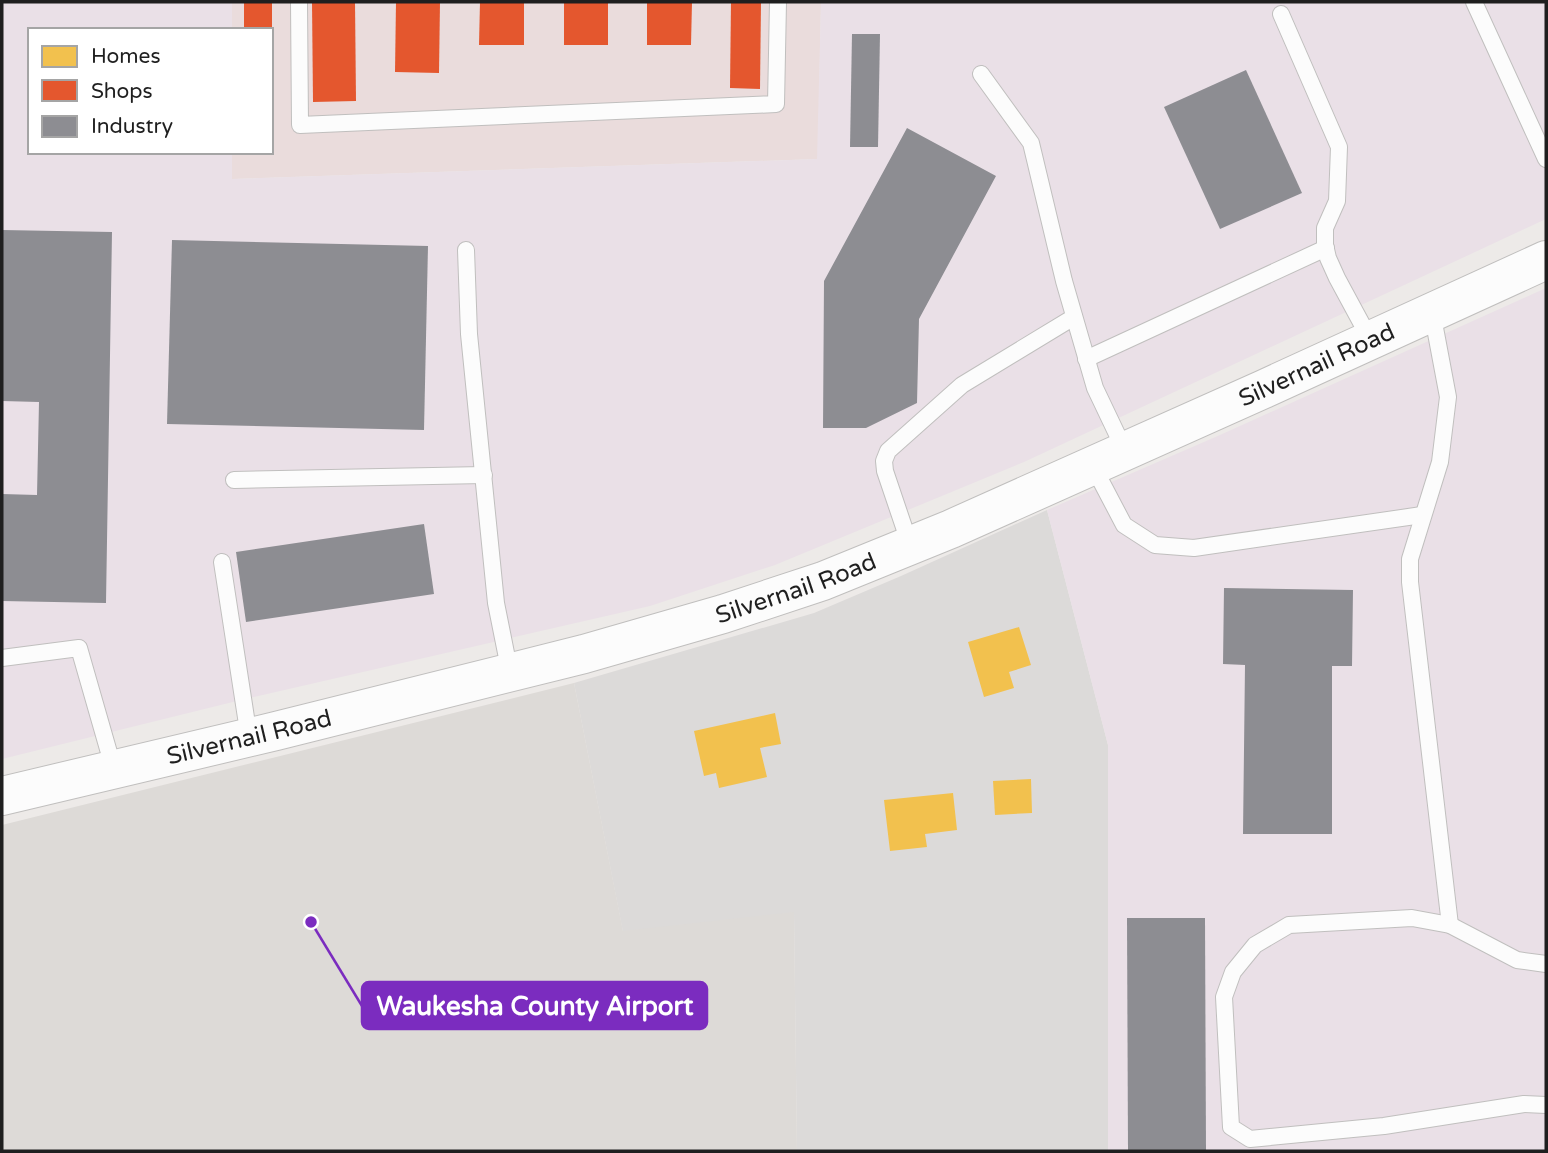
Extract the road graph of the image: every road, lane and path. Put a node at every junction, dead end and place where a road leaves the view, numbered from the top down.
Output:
1 (299, 2) edge
2 (778, 2) edge
3 (1474, 2) edge
4 (1281, 14) dead end
5 (981, 74) dead end
6 (1546, 159) edge
7 (1326, 248) junction
8 (466, 250) dead end
9 (1546, 260) edge
10 (1432, 312) junction
11 (1074, 317) junction
12 (1371, 341) junction
13 (1086, 359) junction
14 (1109, 458) junction
15 (484, 475) junction
16 (234, 480) dead end
17 (1422, 515) junction
18 (910, 545) junction
19 (222, 562) dead end
20 (2, 657) edge
21 (510, 673) junction
22 (249, 737) junction
23 (114, 770) junction
24 (2, 796) edge
25 (1450, 925) junction
26 (1546, 964) edge
27 (1546, 1105) edge

1 - 2 lane
3 - 6 lane
4 - 7 lane
5 - 11 lane
7 - 12 lane
7 - 13 lane
8 - 15 lane
9 - 10 street, Silvernail Road
10 - 12 street, Silvernail Road
10 - 17 lane
11 - 13 lane
11 - 18 lane
12 - 14 street, Silvernail Road
13 - 14 lane
14 - 17 lane
14 - 18 street, Silvernail Road
15 - 16 lane
15 - 21 lane
17 - 25 lane
18 - 21 street, Silvernail Road
19 - 22 lane
20 - 23 lane
21 - 22 street, Silvernail Road
22 - 23 street, Silvernail Road
23 - 24 street, Silvernail Road
25 - 26 lane
25 - 27 lane

